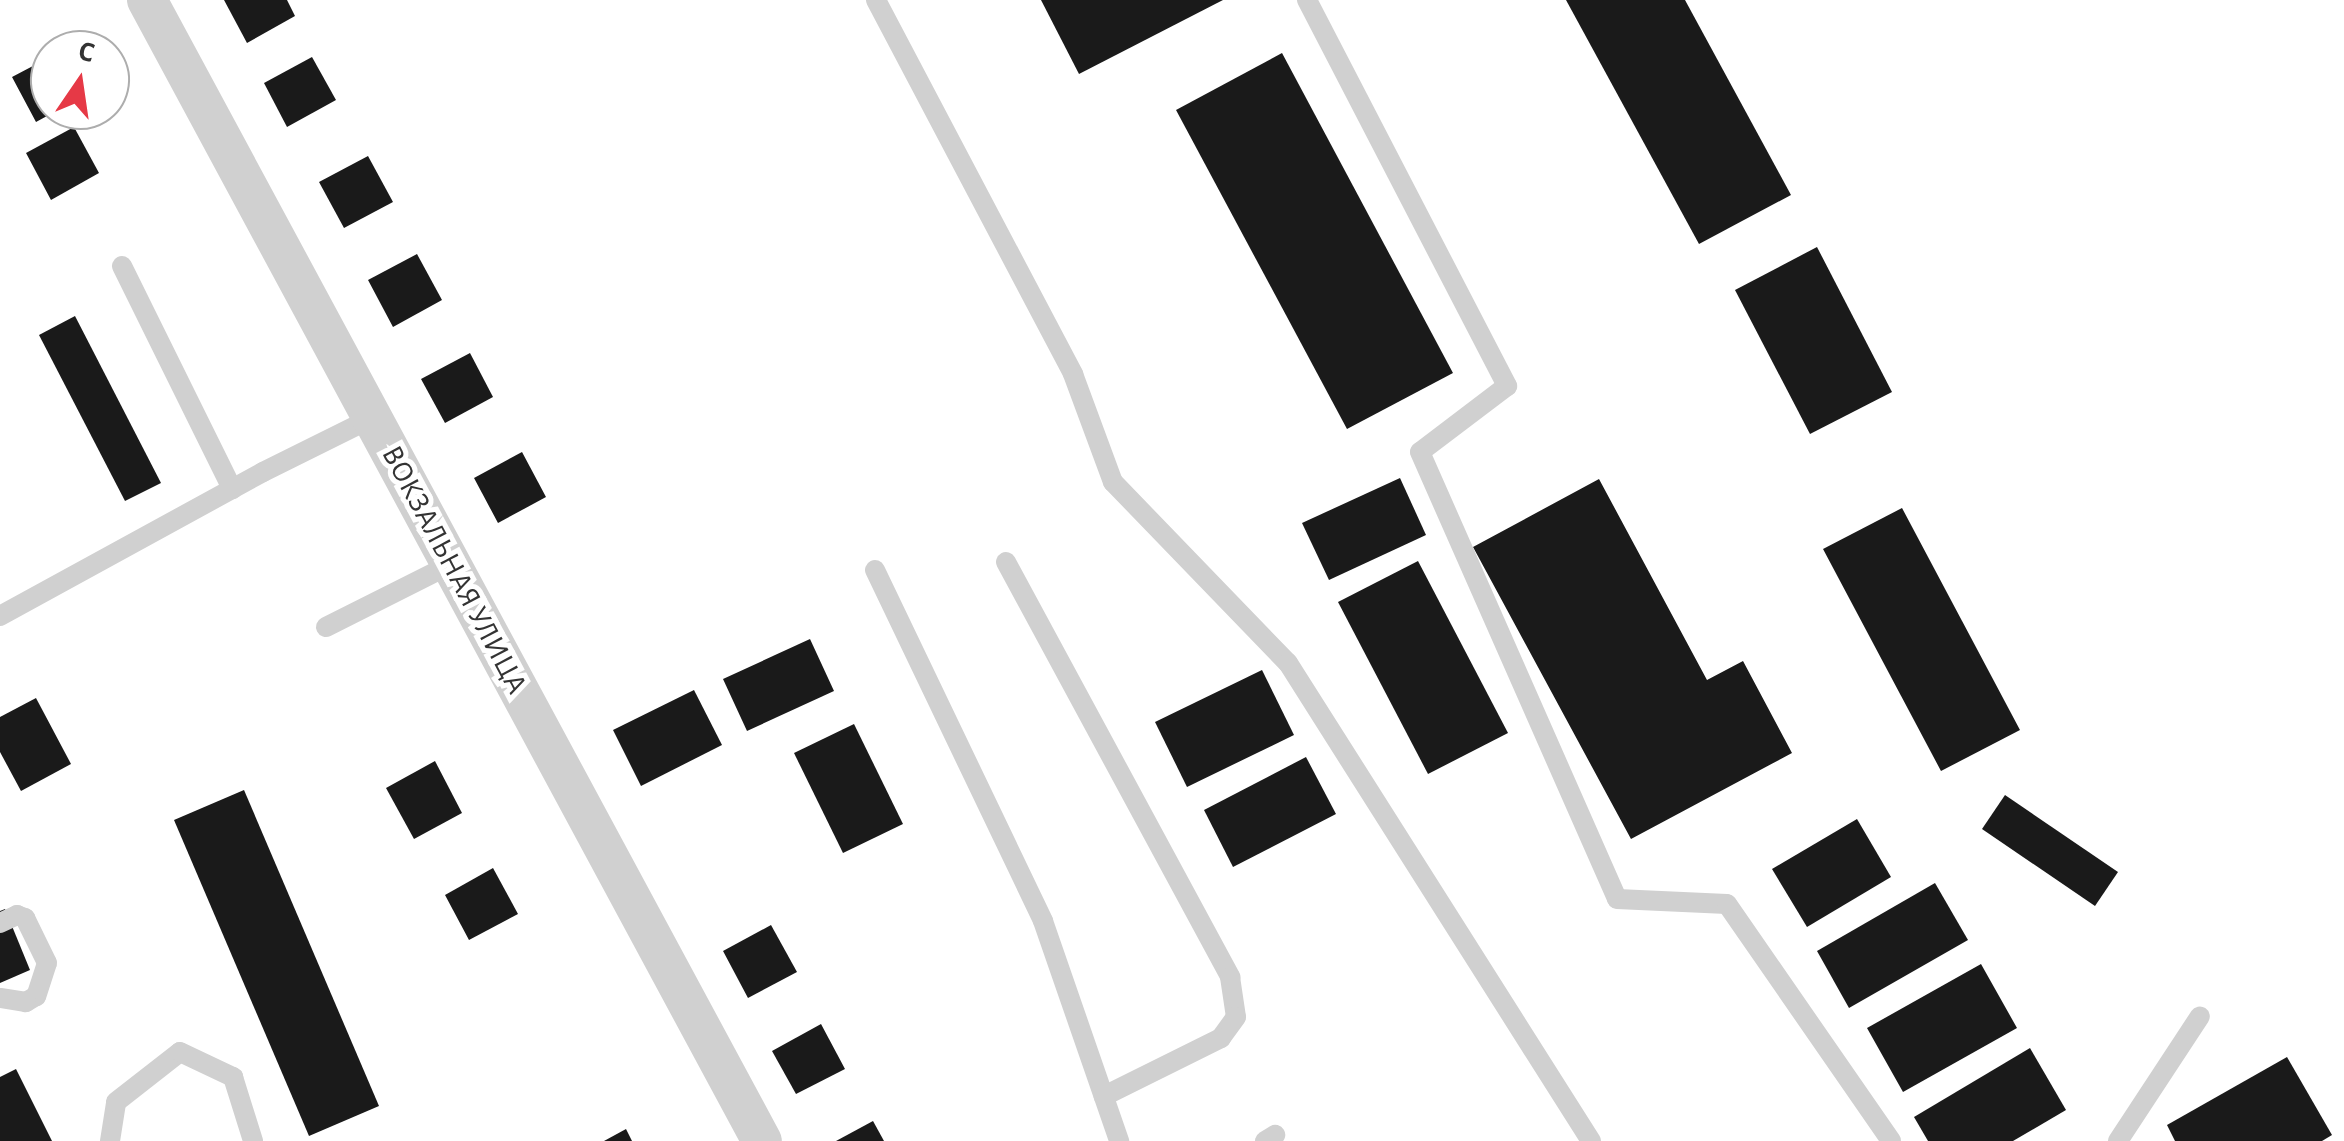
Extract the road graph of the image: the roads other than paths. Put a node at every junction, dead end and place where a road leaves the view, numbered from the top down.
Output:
1 (147, 0) edge
2 (876, 0) edge
3 (1307, 0) edge
4 (122, 266) dead end
5 (372, 418) junction
6 (232, 489) junction
7 (1006, 562) dead end
8 (451, 564) junction
9 (875, 570) dead end
10 (0, 616) edge
11 (326, 627) dead end
12 (0, 922) edge
13 (0, 998) edge
14 (2200, 1016) dead end
15 (1104, 1096) junction
16 (110, 1141) edge
17 (253, 1141) edge
18 (762, 1141) edge
19 (1119, 1141) edge
20 (1591, 1141) edge
21 (1891, 1141) edge
22 (2118, 1141) edge

1 - 5 street, ВОКЗАЛЬНАЯ УЛИЦА
2 - 20 lane
3 - 21 lane
4 - 6 lane
5 - 6 lane
5 - 8 street, ВОКЗАЛЬНАЯ УЛИЦА
6 - 10 lane
7 - 15 lane
8 - 11 lane
8 - 18 street, ВОКЗАЛЬНАЯ УЛИЦА
9 - 15 lane
12 - 13 lane
14 - 22 lane
15 - 19 lane
16 - 17 lane

